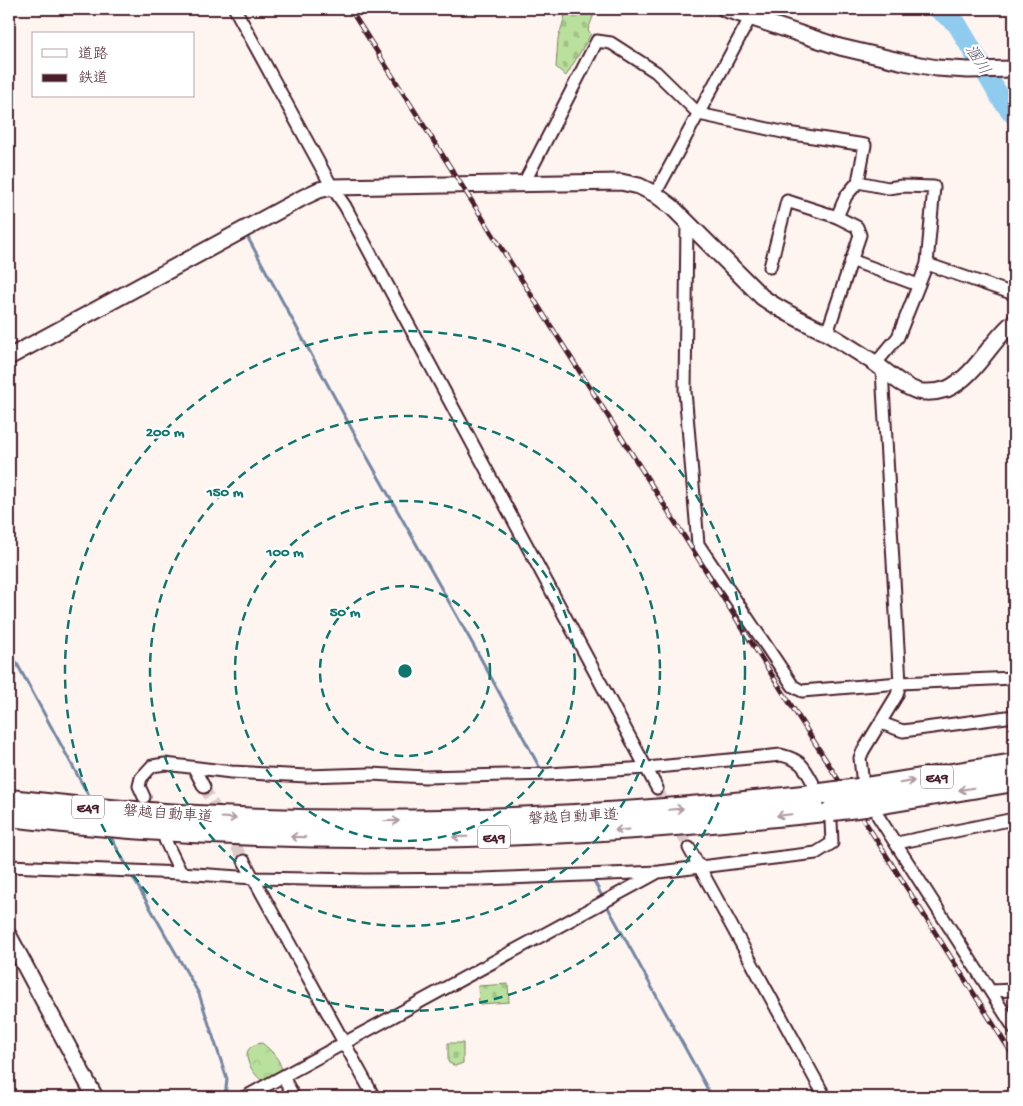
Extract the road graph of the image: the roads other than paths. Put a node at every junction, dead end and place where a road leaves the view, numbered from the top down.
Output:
1 (235, 9) edge
2 (726, 9) edge
3 (750, 18) junction
4 (1014, 69) edge
5 (699, 114) junction
6 (858, 182) junction
7 (524, 183) junction
8 (332, 187) junction
9 (655, 194) junction
10 (837, 216) junction
11 (687, 223) junction
12 (851, 260) junction
13 (927, 264) junction
14 (770, 267) dead end
15 (918, 285) junction
16 (1014, 294) edge
17 (1014, 322) edge
18 (827, 333) junction
19 (9, 357) edge
20 (879, 367) junction
21 (1014, 678) edge
22 (900, 683) junction
23 (1014, 716) edge
24 (881, 724) junction
25 (1014, 764) edge
26 (194, 768) junction
27 (647, 768) junction
28 (1014, 781) edge
29 (204, 787) tunnel mouth
30 (657, 788) tunnel mouth
31 (9, 790) edge
32 (866, 797) junction
33 (9, 800) edge
34 (824, 802) junction
35 (145, 805) junction
36 (34, 810) junction
37 (9, 816) edge
38 (1014, 819) edge
39 (9, 825) edge
40 (160, 836) junction
41 (897, 843) junction
42 (689, 848) tunnel mouth
43 (244, 861) tunnel mouth
44 (9, 866) edge
45 (699, 866) junction
46 (659, 872) junction
47 (181, 873) junction
48 (253, 878) junction
49 (10, 942) edge
50 (1014, 990) edge
51 (991, 991) junction
52 (1014, 1028) edge
53 (345, 1042) junction
54 (283, 1077) junction
55 (95, 1097) edge
56 (246, 1097) edge
57 (294, 1097) edge
58 (374, 1097) edge
59 (825, 1097) edge

1 - 8 street
2 - 3 street
3 - 4 street
3 - 5 street
5 - 6 street
5 - 7 street
5 - 9 street
6 - 10 street
6 - 13 street
7 - 8 street
7 - 9 street
8 - 19 street
8 - 27 street
9 - 11 street
10 - 12 street
10 - 14 street
11 - 18 street
11 - 22 street
12 - 15 street
12 - 18 street
13 - 15 street
13 - 16 street
15 - 20 street
17 - 20 street
18 - 20 street
20 - 22 street
21 - 22 street
22 - 24 street
23 - 24 street
24 - 32 street
32 -> 25 highway, 磐越自動車道 / E49
26 - 27 street
26 - 29 street
26 - 35 street
27 - 30 street
27 - 34 street
28 -> 32 highway, 磐越自動車道 / E49
31 - 36 highway
32 - 34 highway, 磐越自動車道 / E49, bridge
32 - 41 street
33 - 36 highway, 磐越自動車道 / E49
35 -> 34 highway, 磐越自動車道 / E49
34 -> 40 highway, 磐越自動車道 / E49
34 - 45 street
35 - 36 highway, 磐越自動車道 / E49
36 - 37 highway, 磐越自動車道 / E49
36 - 39 highway
36 - 40 highway, 磐越自動車道 / E49
38 - 41 street
40 - 47 street
41 - 51 street
42 - 45 street
43 - 48 street
44 - 47 street
45 - 46 street
45 - 59 street
46 - 48 street
46 - 53 street
47 - 48 street
48 - 53 street
49 - 55 street
50 - 51 street
51 - 52 street
53 - 54 street
53 - 58 street
54 - 56 street
54 - 57 street

